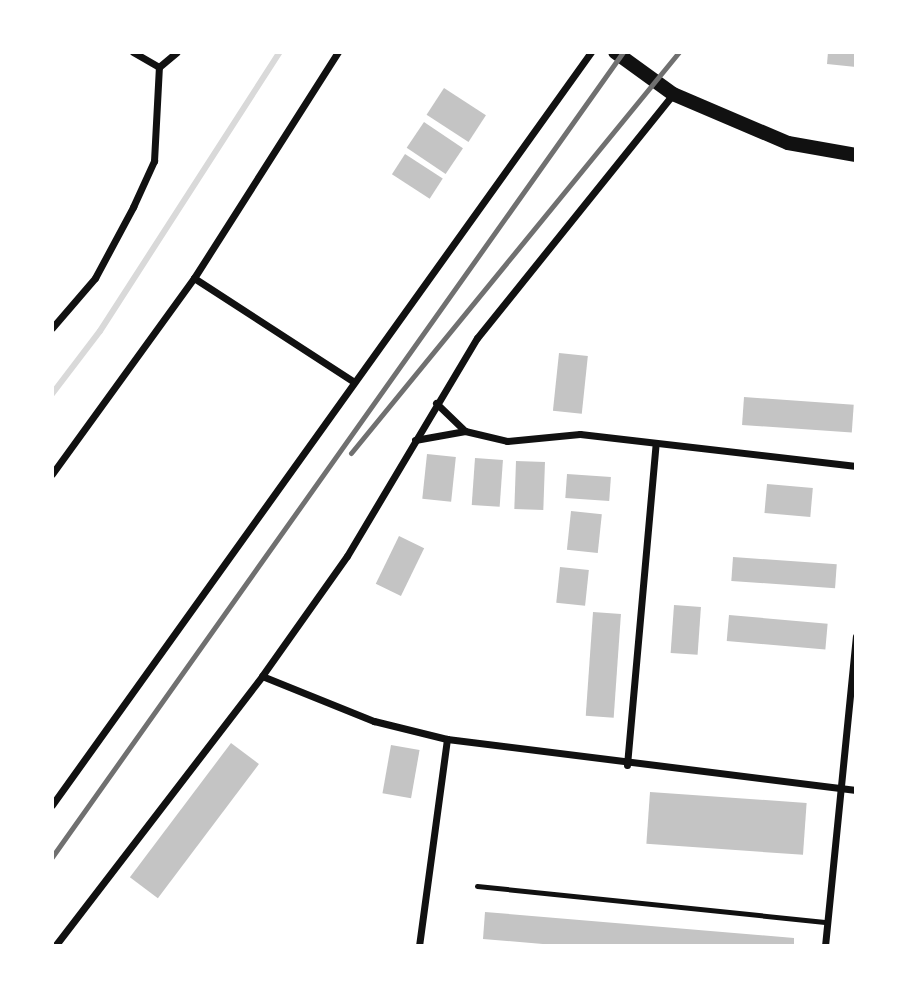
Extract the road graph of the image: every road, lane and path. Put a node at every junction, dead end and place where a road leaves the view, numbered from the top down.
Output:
1 (133, 52) edge
2 (177, 52) edge
3 (338, 52) edge
4 (591, 52) edge
5 (615, 52) edge
6 (159, 67) junction
7 (673, 94) junction
8 (856, 155) edge
9 (194, 278) junction
10 (52, 328) edge
11 (354, 382) junction
12 (436, 403) junction
13 (465, 431) junction
14 (415, 440) junction
15 (656, 443) junction
16 (856, 466) edge
17 (52, 474) edge
18 (856, 636) edge
19 (262, 676) junction
20 (447, 739) junction
21 (627, 765) junction
22 (841, 789) junction
23 (856, 790) edge
24 (52, 805) edge
25 (477, 886) dead end
26 (827, 922) junction
27 (55, 946) edge
28 (419, 946) edge
29 (825, 946) edge

1 - 6 street
2 - 6 street
3 - 9 street
4 - 11 street
5 - 7 main road
6 - 10 street
7 - 8 main road
7 - 12 street
9 - 11 street
9 - 17 street
11 - 24 street
12 - 13 street
12 - 14 street
13 - 14 street
13 - 15 street
14 - 19 street
15 - 16 street
15 - 21 street
18 - 22 street
19 - 20 street
19 - 27 street
20 - 21 street
20 - 28 street
21 - 22 street
22 - 23 street
22 - 26 street
25 - 26 lane
26 - 29 street

